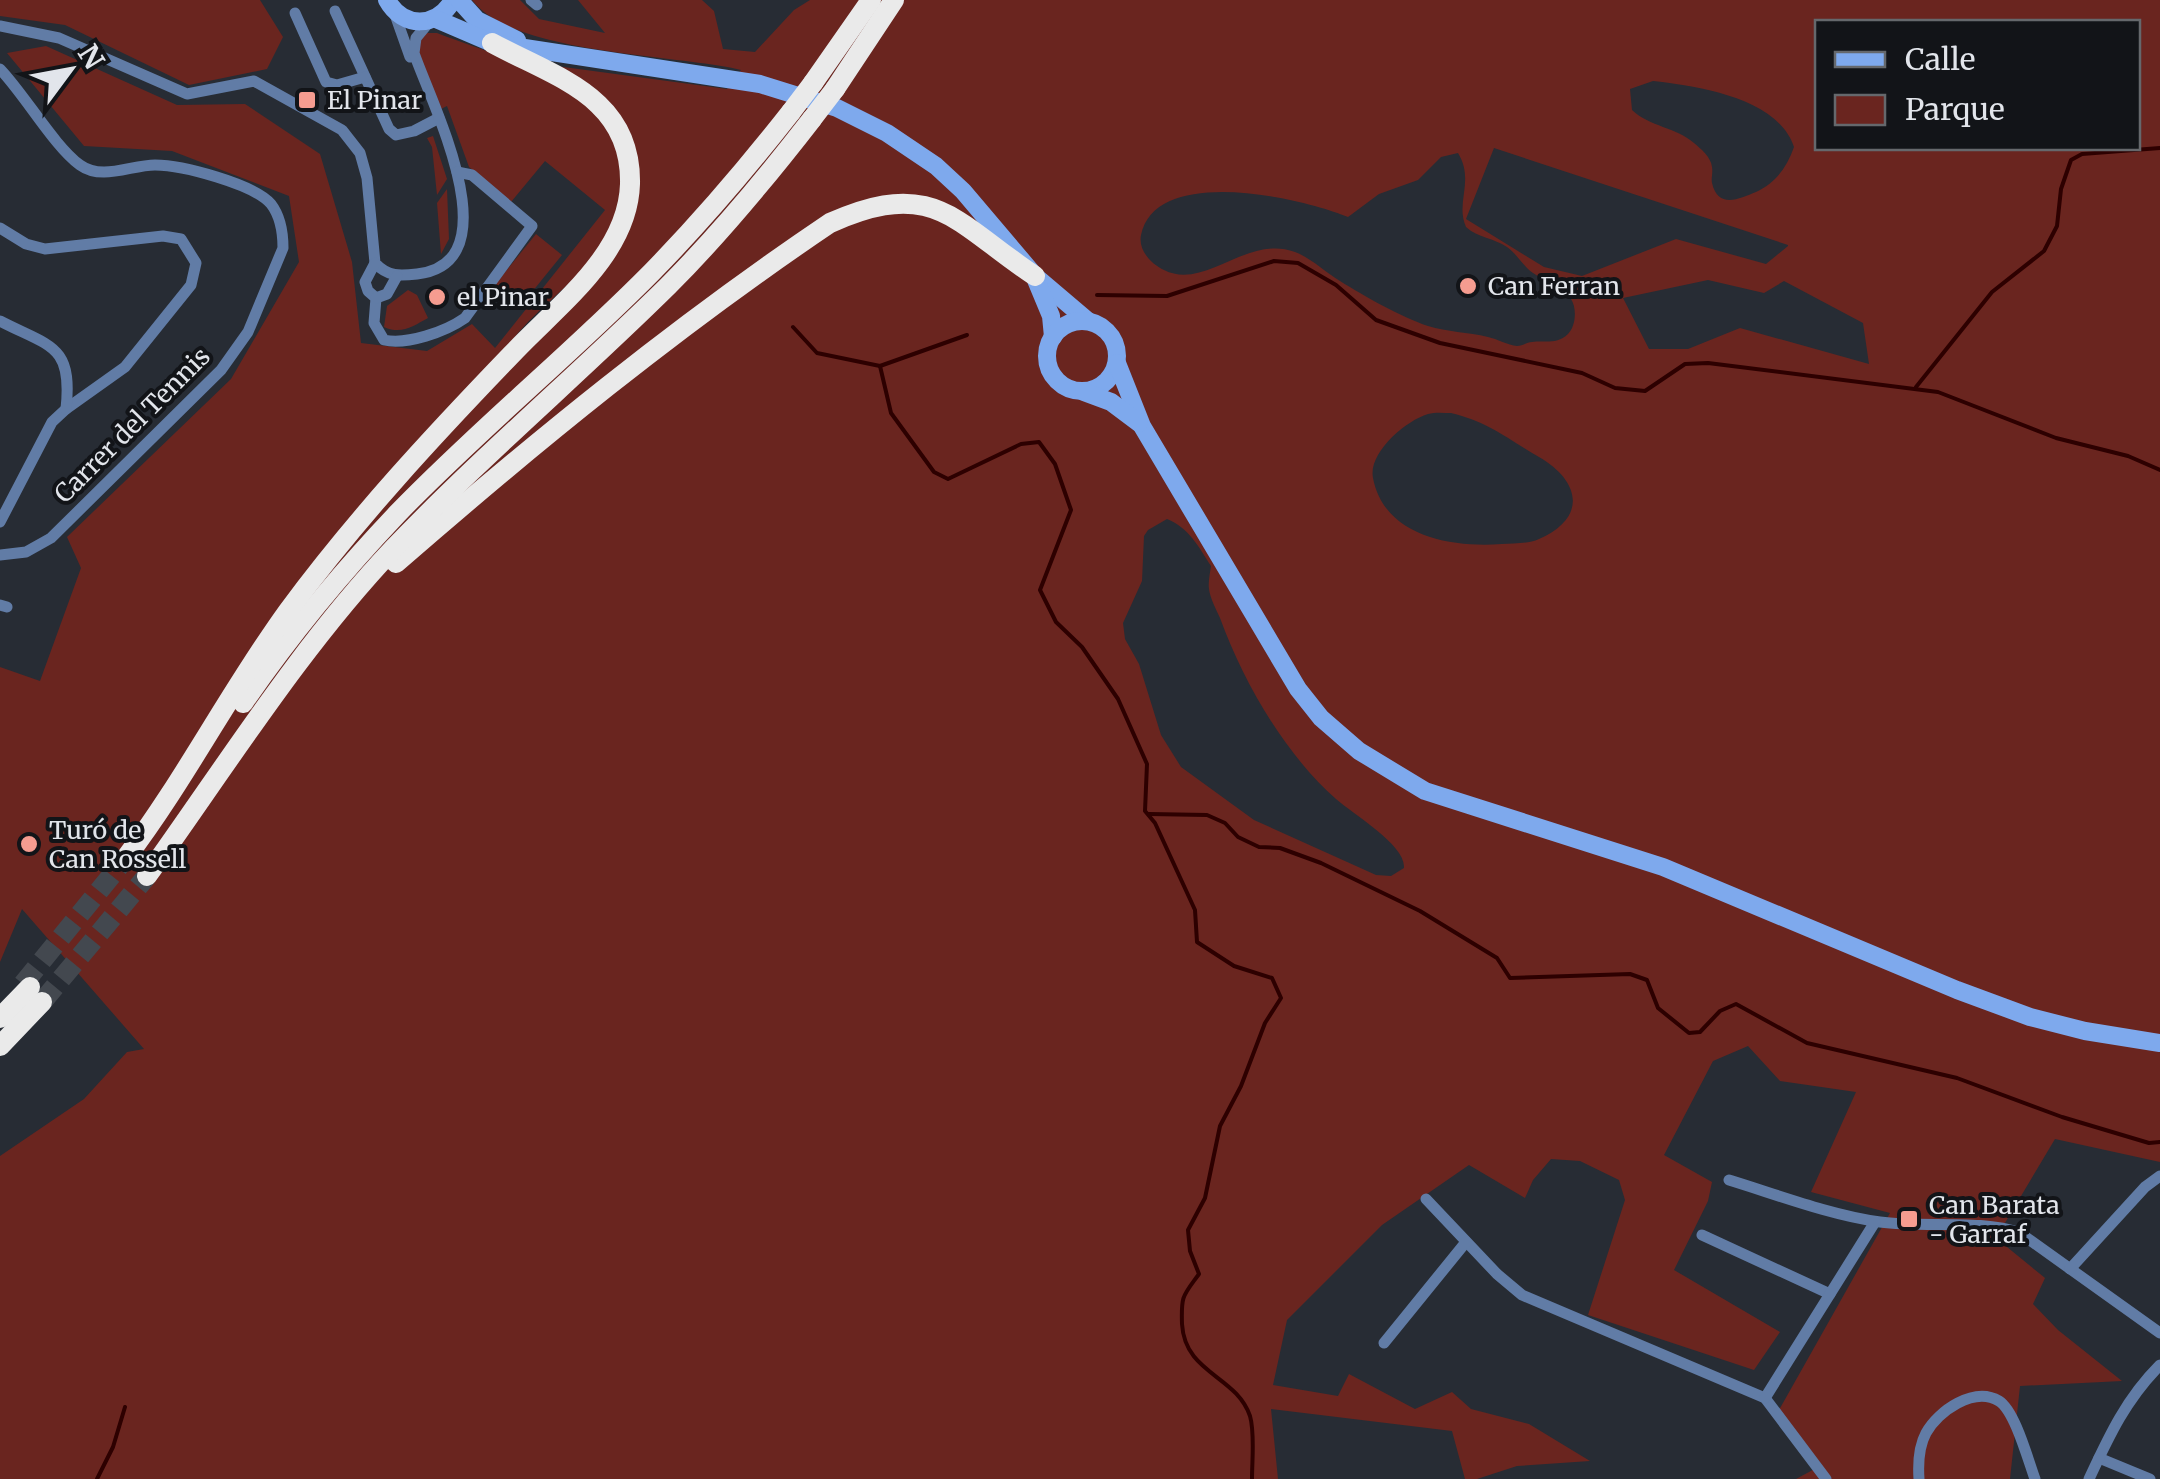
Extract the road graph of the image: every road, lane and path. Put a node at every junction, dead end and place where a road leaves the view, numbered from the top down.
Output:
1 (456, 0) edge
2 (871, 0) edge
3 (894, 0) edge
4 (390, 5) edge
5 (335, 10) dead end
6 (295, 12) dead end
7 (433, 20) junction
8 (0, 26) edge
9 (492, 42) junction
10 (536, 48) junction
11 (0, 70) edge
12 (364, 77) junction
13 (422, 78) junction
14 (439, 118) junction
15 (457, 172) junction
16 (0, 228) edge
17 (375, 263) junction
18 (397, 276) junction
19 (1035, 276) junction
20 (376, 298) junction
21 (0, 321) edge
22 (1088, 321) junction
23 (1053, 336) junction
24 (1116, 363) junction
25 (1084, 392) junction
26 (66, 409) junction
27 (1142, 426) junction
28 (0, 522) edge
29 (0, 556) edge
30 (355, 594) junction
31 (135, 867) junction
32 (3, 1015) edge
33 (2160, 1043) edge
34 (0, 1046) edge
35 (2160, 1176) edge
36 (1729, 1180) dead end
37 (1426, 1199) dead end
38 (1875, 1222) junction
39 (1702, 1236) dead end
40 (1466, 1242) junction
41 (2070, 1268) junction
42 (1830, 1294) junction
43 (2160, 1333) edge
44 (1384, 1343) dead end
45 (2160, 1365) edge
46 (1766, 1398) junction
47 (2098, 1458) junction
48 (1826, 1479) edge
49 (1918, 1479) edge
50 (2035, 1479) edge
51 (2089, 1479) edge
52 (2150, 1479) edge

1 - 7 main road
1 - 10 main road
2 - 31 highway, bridge
3 - 30 highway, bridge
4 - 7 main road
4 - 13 street
5 - 12 street
6 - 12 street
7 - 9 main road
7 - 13 street
8 - 17 street
9 - 10 main road
9 - 31 highway
10 - 19 main road
11 - 29 street, Carrer del Tennis
12 - 14 street
13 - 14 street
14 - 15 street
15 - 18 street
15 - 20 street
16 - 26 street
17 - 18 street
17 - 20 street
18 - 20 street
19 - 22 main road
19 - 23 main road
19 - 30 highway
21 - 26 street
22 - 23 main road
22 - 24 main road
23 - 25 main road
24 - 25 main road
24 - 27 main road
25 - 27 main road
26 - 28 street
27 - 33 main road
30 - 31 highway
32 - 34 highway
35 - 41 street
36 - 38 street
37 - 40 street
38 - 41 street
38 - 42 street
39 - 42 street
40 - 44 street
40 - 46 street
41 - 43 street
42 - 46 street
45 - 47 street
46 - 48 street
47 - 51 street
47 - 52 street
49 - 50 street

